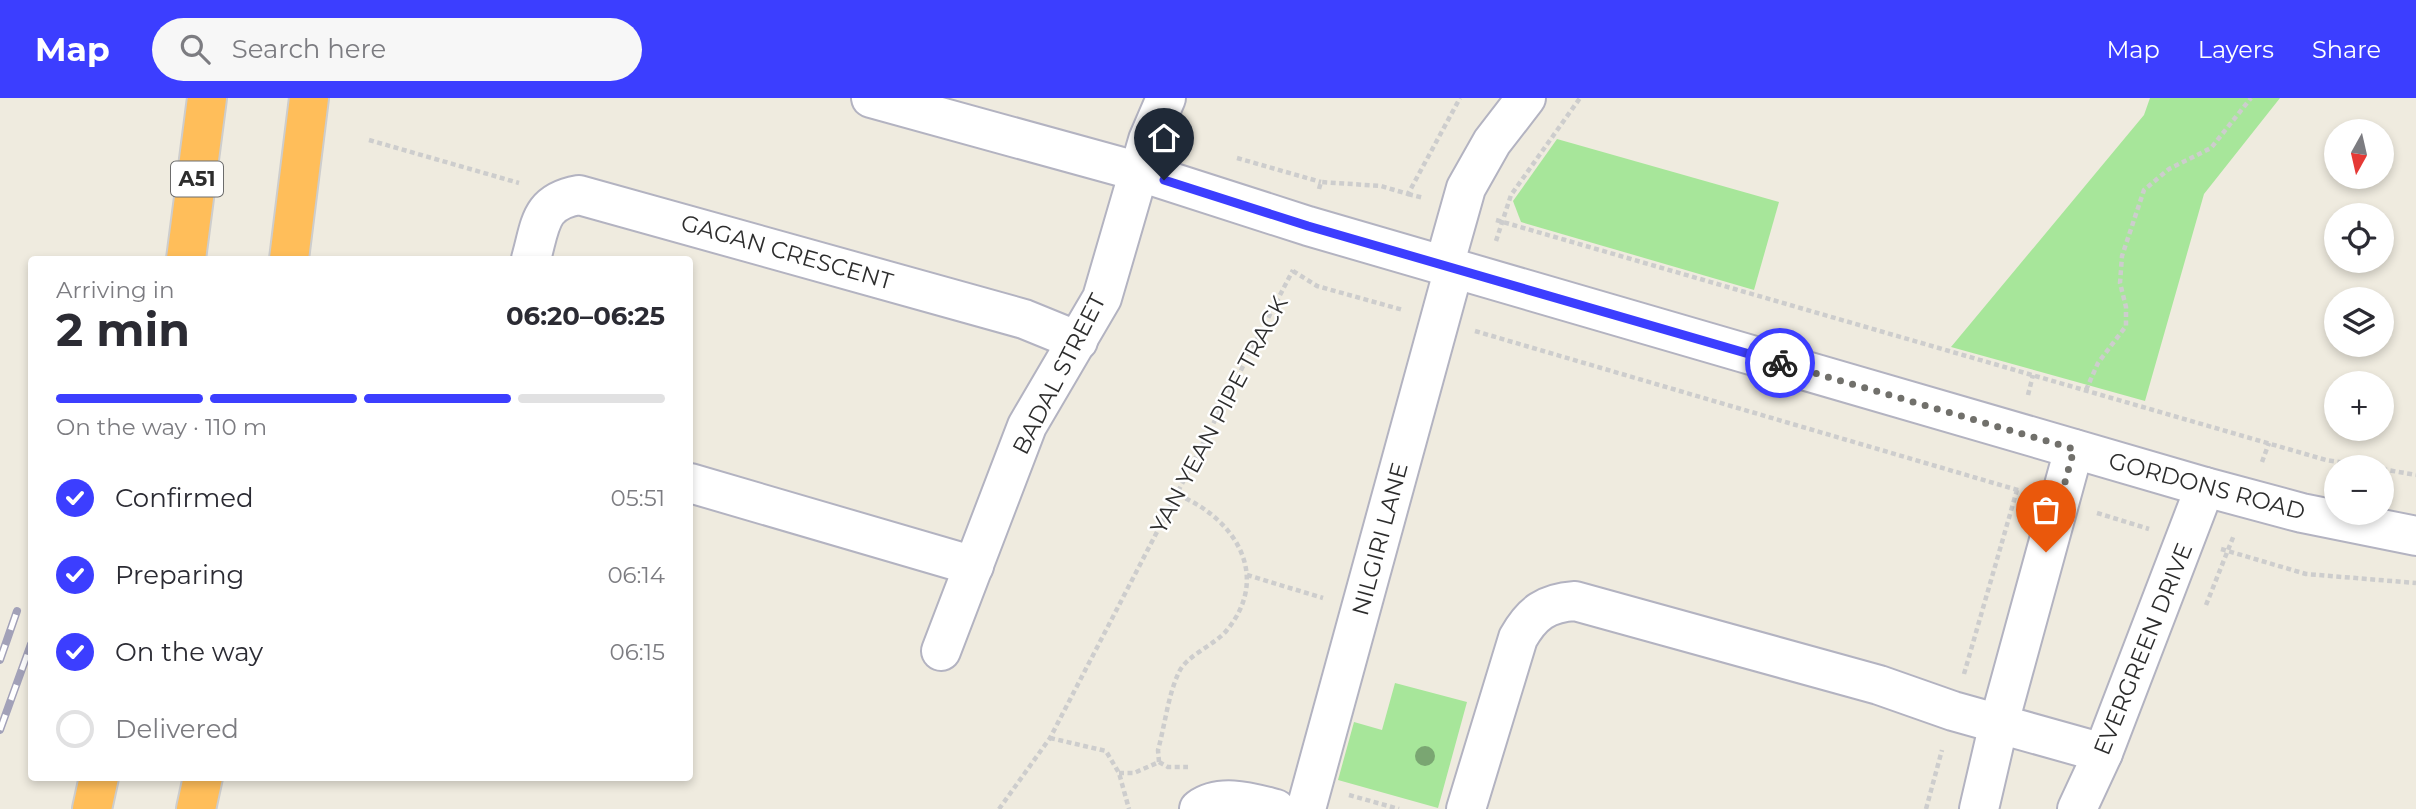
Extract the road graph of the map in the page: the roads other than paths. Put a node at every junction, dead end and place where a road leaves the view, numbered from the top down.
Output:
1 (207, 98) edge
2 (309, 98) edge
3 (871, 98) edge
4 (1166, 98) edge
5 (1526, 98) edge
6 (1140, 172) junction
7 (186, 256) edge
8 (289, 256) edge
9 (532, 256) edge
10 (1461, 271) junction
11 (1078, 341) junction
12 (2074, 449) junction
13 (693, 484) edge
14 (2205, 487) junction
15 (2416, 536) edge
16 (974, 566) junction
17 (941, 652) dead end
18 (1999, 723) junction
19 (2103, 753) junction
20 (98, 781) edge
21 (202, 781) edge
22 (92, 809) edge
23 (196, 809) edge
24 (1199, 809) edge
25 (1276, 809) edge
26 (1306, 809) edge
27 (1466, 809) edge
28 (1979, 809) edge
29 (2077, 809) edge

1 - 7 highway, A51
2 - 8 highway
3 - 6 street, GORDONS ROAD
4 - 6 street, BADAL STREET
5 - 10 street, NILGIRI LANE
6 - 10 street, GORDONS ROAD
6 - 11 street, BADAL STREET
9 - 11 street, GAGAN CRESCENT
10 - 12 street, GORDONS ROAD
10 - 26 street, NILGIRI LANE
11 - 16 street, BADAL STREET
12 - 14 street, GORDONS ROAD
12 - 18 street
13 - 16 street
14 - 15 street, GORDONS ROAD
14 - 19 street, EVERGREEN DRIVE
16 - 17 street, BADAL STREET
18 - 19 street
18 - 27 street
18 - 28 street
19 - 29 street, EVERGREEN DRIVE
20 - 22 highway
21 - 23 highway
24 - 25 street

